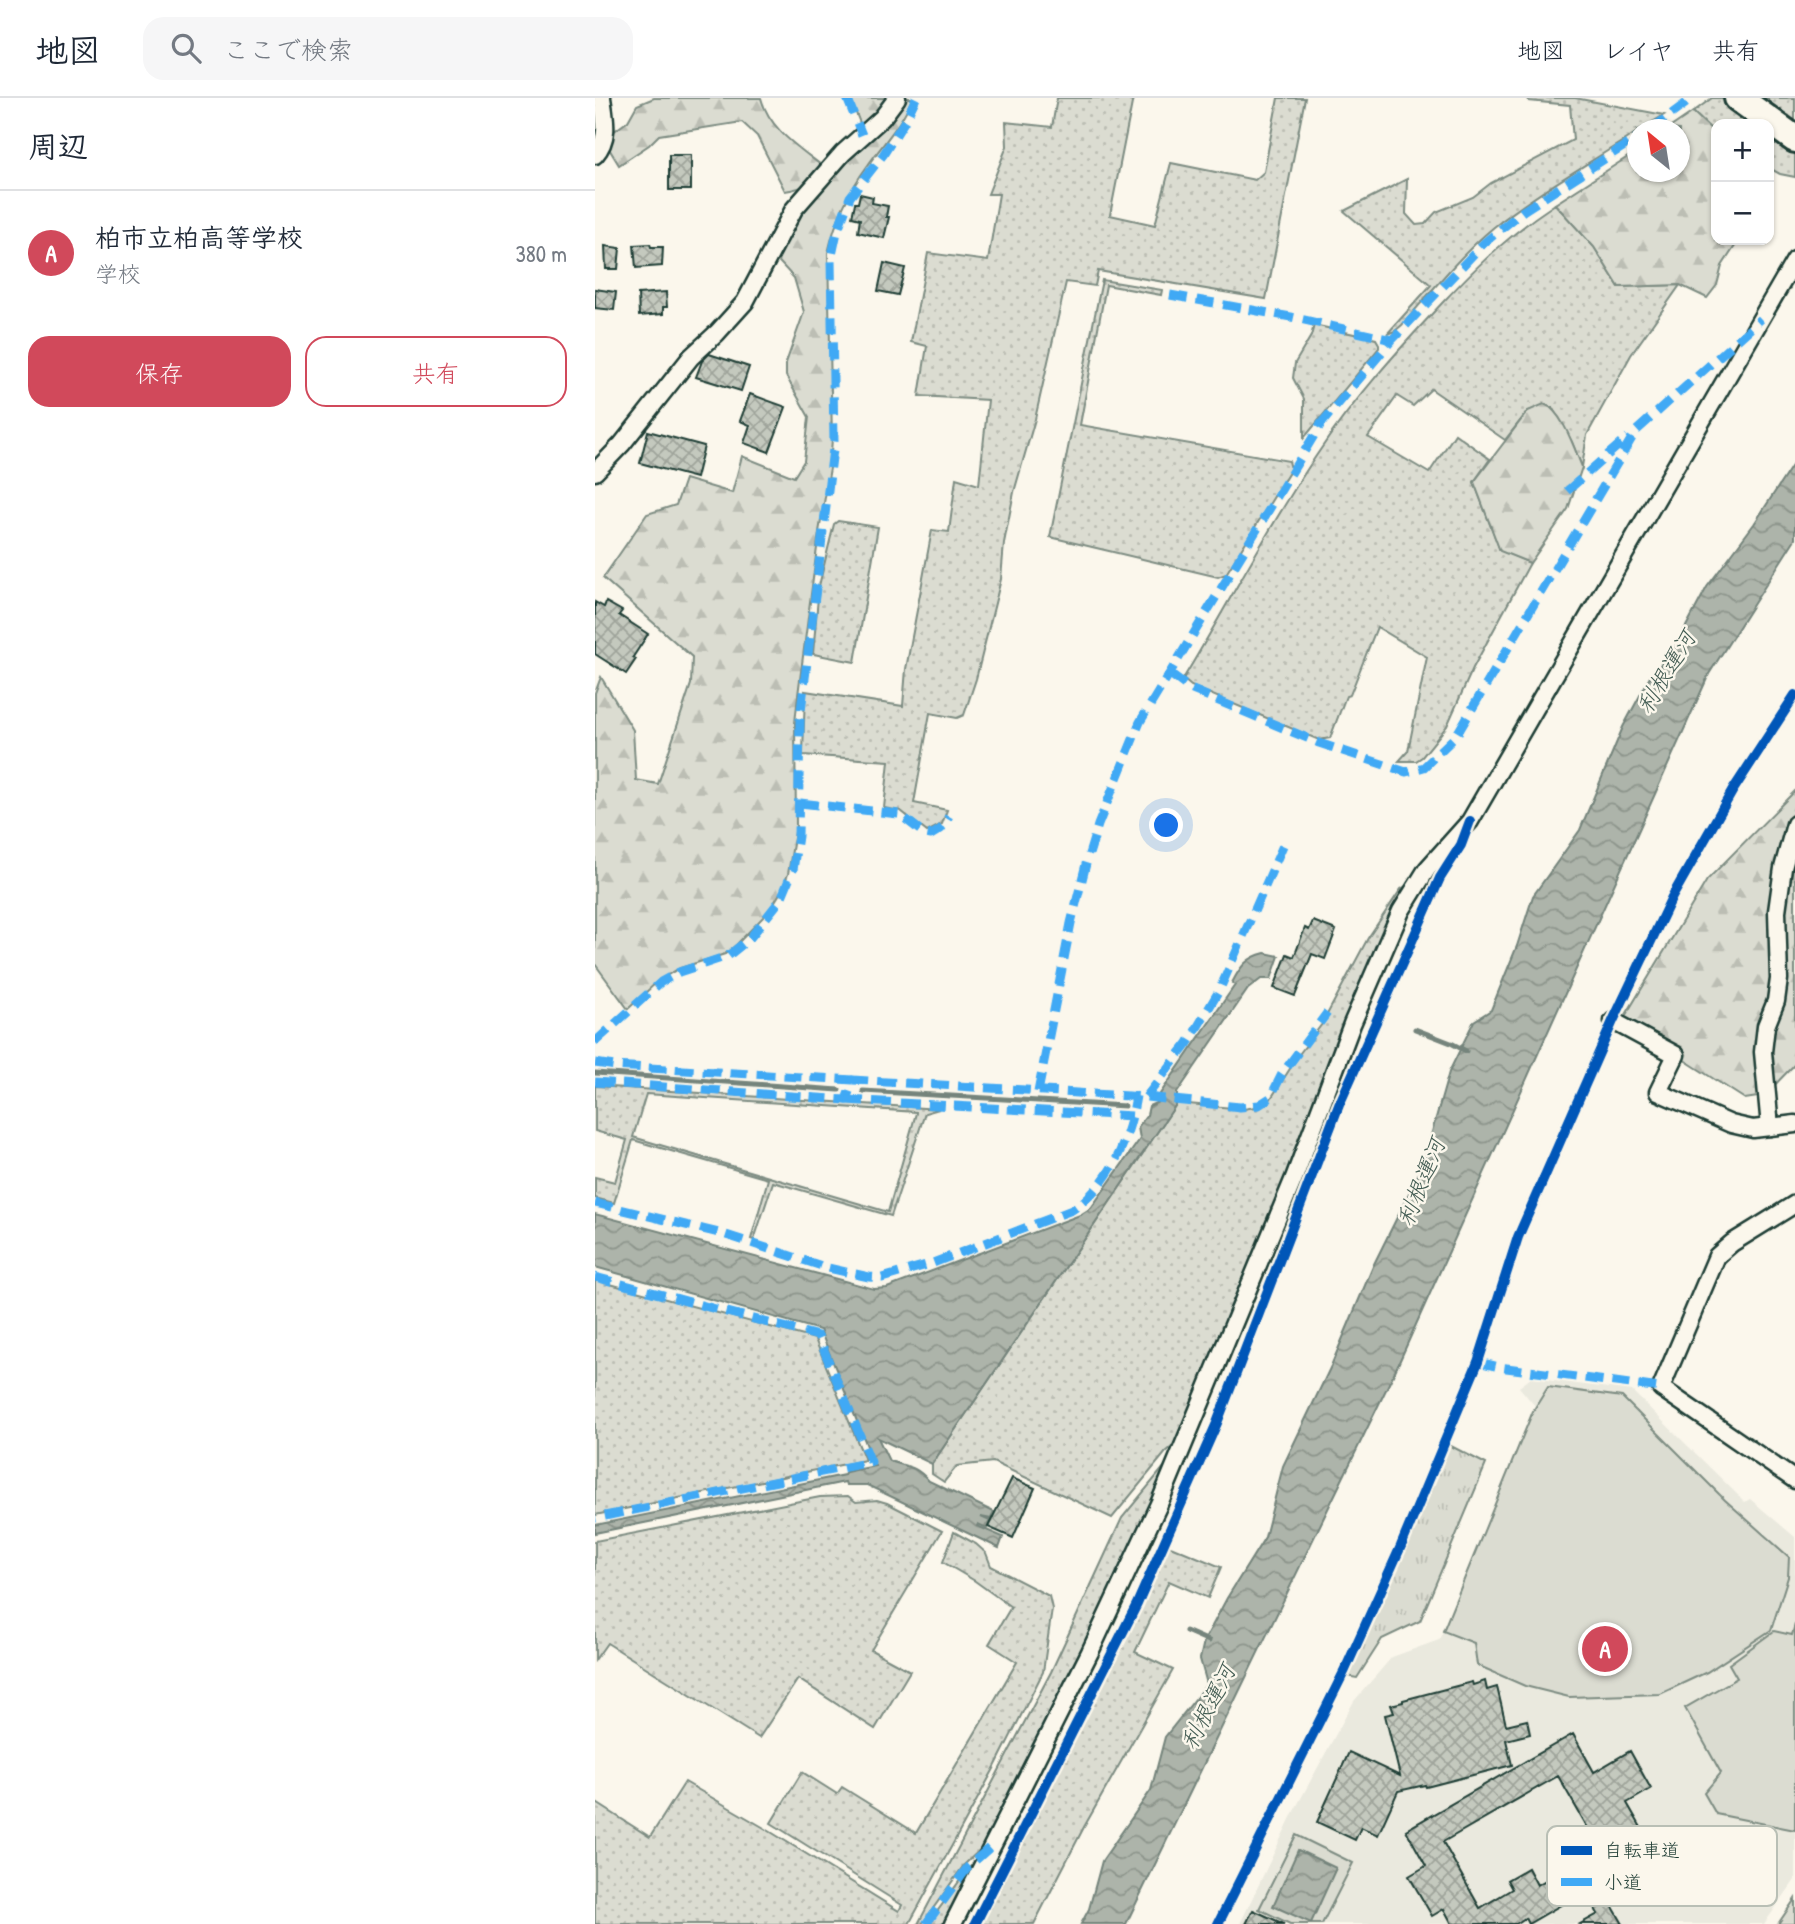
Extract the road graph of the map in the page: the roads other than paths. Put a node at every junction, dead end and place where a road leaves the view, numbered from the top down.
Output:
1 (602, 98) edge
2 (897, 98) edge
3 (1738, 98) edge
4 (1795, 139) edge
5 (595, 155) edge
6 (1795, 260) edge
7 (595, 472) edge
8 (1795, 824) edge
9 (1612, 1021) dead end
10 (1795, 1124) edge
11 (1770, 1127) junction
12 (1795, 1204) edge
13 (1795, 1479) edge
14 (953, 1924) edge

1 - 5 street
2 - 7 street
3 - 4 main road
6 - 14 street
8 - 11 street
9 - 11 street
10 - 11 street
12 - 13 street

